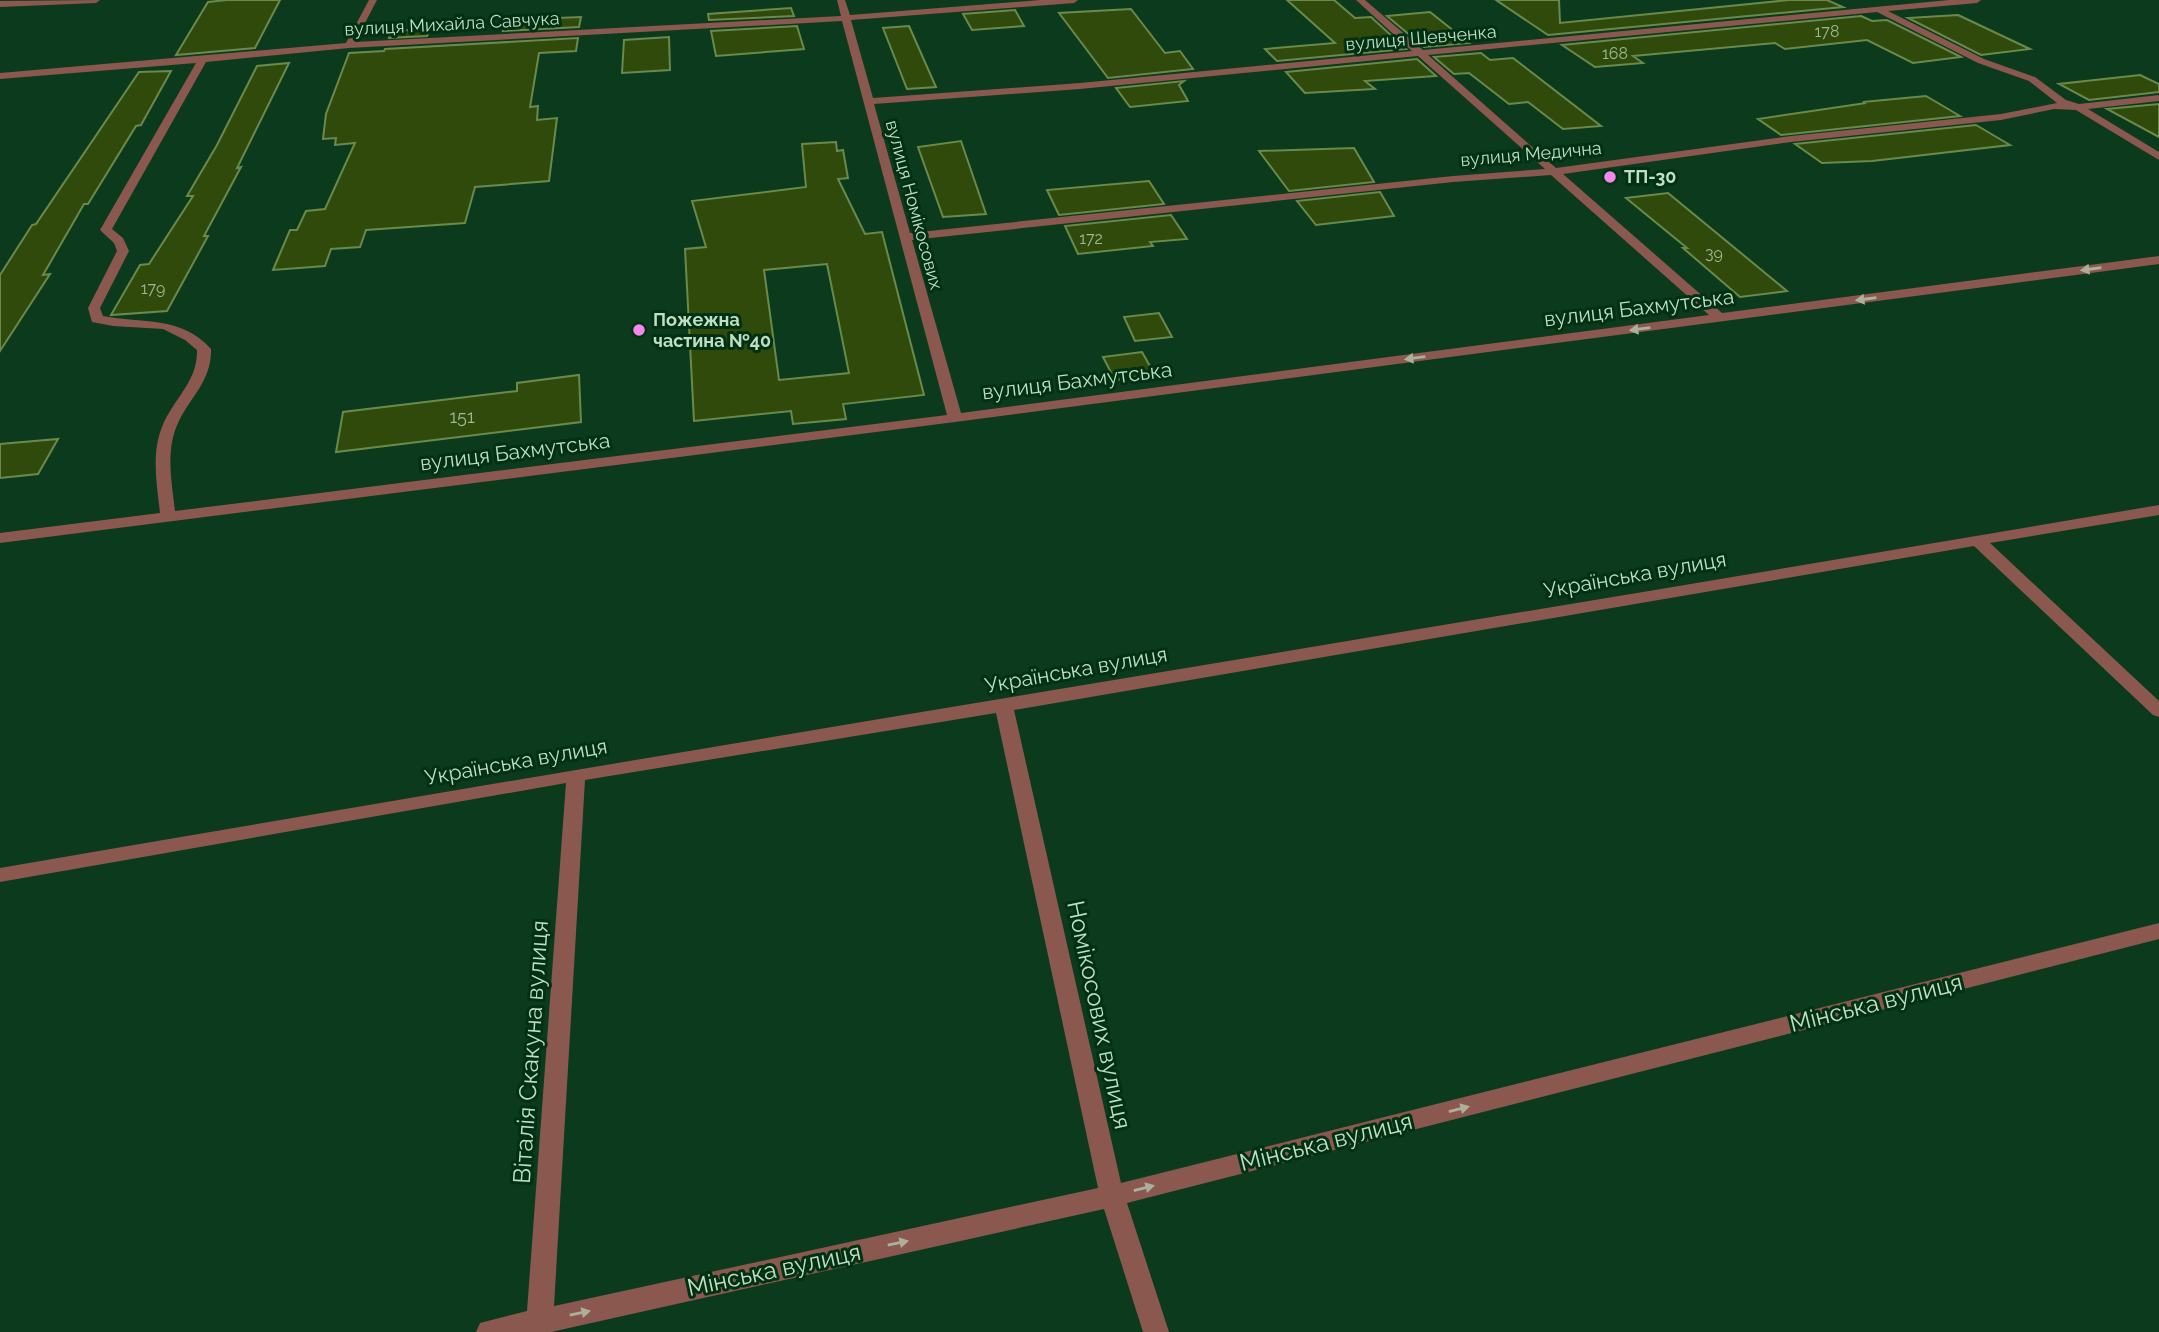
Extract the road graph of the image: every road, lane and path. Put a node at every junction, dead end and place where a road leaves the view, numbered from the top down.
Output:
1 (96, 0) edge
2 (373, 0) edge
3 (841, 0) edge
4 (1074, 0) edge
5 (1360, 0) edge
6 (1861, 0) edge
7 (1977, 0) edge
8 (0, 4) edge
9 (1878, 10) junction
10 (846, 18) junction
11 (349, 45) junction
12 (1422, 54) junction
13 (201, 60) junction
14 (0, 76) edge
15 (2159, 99) edge
16 (867, 101) junction
17 (2078, 107) junction
18 (2159, 157) edge
19 (1553, 171) junction
20 (905, 237) junction
21 (2159, 260) edge
22 (1720, 318) junction
23 (955, 418) junction
24 (2159, 510) edge
25 (168, 517) junction
26 (0, 538) edge
27 (1977, 540) junction
28 (1004, 706) junction
29 (2159, 711) edge
30 (576, 775) junction
31 (0, 874) edge
32 (2159, 932) edge
33 (1112, 1196) junction
34 (539, 1327) edge
35 (489, 1332) edge
36 (1156, 1332) edge

1 - 8 street
2 - 11 street
3 - 10 street, вулиця Номікосових
4 - 10 street, вулиця Михайла Савчука
5 - 12 street
6 - 9 street
7 - 9 street, вулиця Шевченка
9 - 12 street, вулиця Шевченка
9 - 17 street
10 - 11 street, вулиця Михайла Савчука
10 - 16 street, вулиця Номікосових
11 - 13 street, вулиця Михайла Савчука
12 - 16 street, вулиця Шевченка
12 - 19 street
13 - 14 street, вулиця Михайла Савчука
13 - 25 street
15 - 17 street, вулиця Медична
16 - 20 street, вулиця Номікосових
17 - 18 street
17 - 19 street, вулиця Медична
19 - 20 street, вулиця Медична
19 - 22 street
20 - 23 street, вулиця Номікосових
21 -> 22 street, вулиця Бахмутська
22 -> 23 street, вулиця Бахмутська
23 - 25 street, вулиця Бахмутська
24 - 27 street, Українська вулиця
25 - 26 street, вулиця Бахмутська
27 - 28 street, Українська вулиця
27 - 29 street
28 - 30 street, Українська вулиця
28 - 33 street, Номікосових вулиця
30 - 31 street, Українська вулиця
30 - 34 street, Віталія Скакуна вулиця
33 -> 32 street, Мінська вулиця
34 -> 33 street, Мінська вулиця
33 - 36 street, Номікосових вулиця
34 - 35 street, Мінська вулиця

